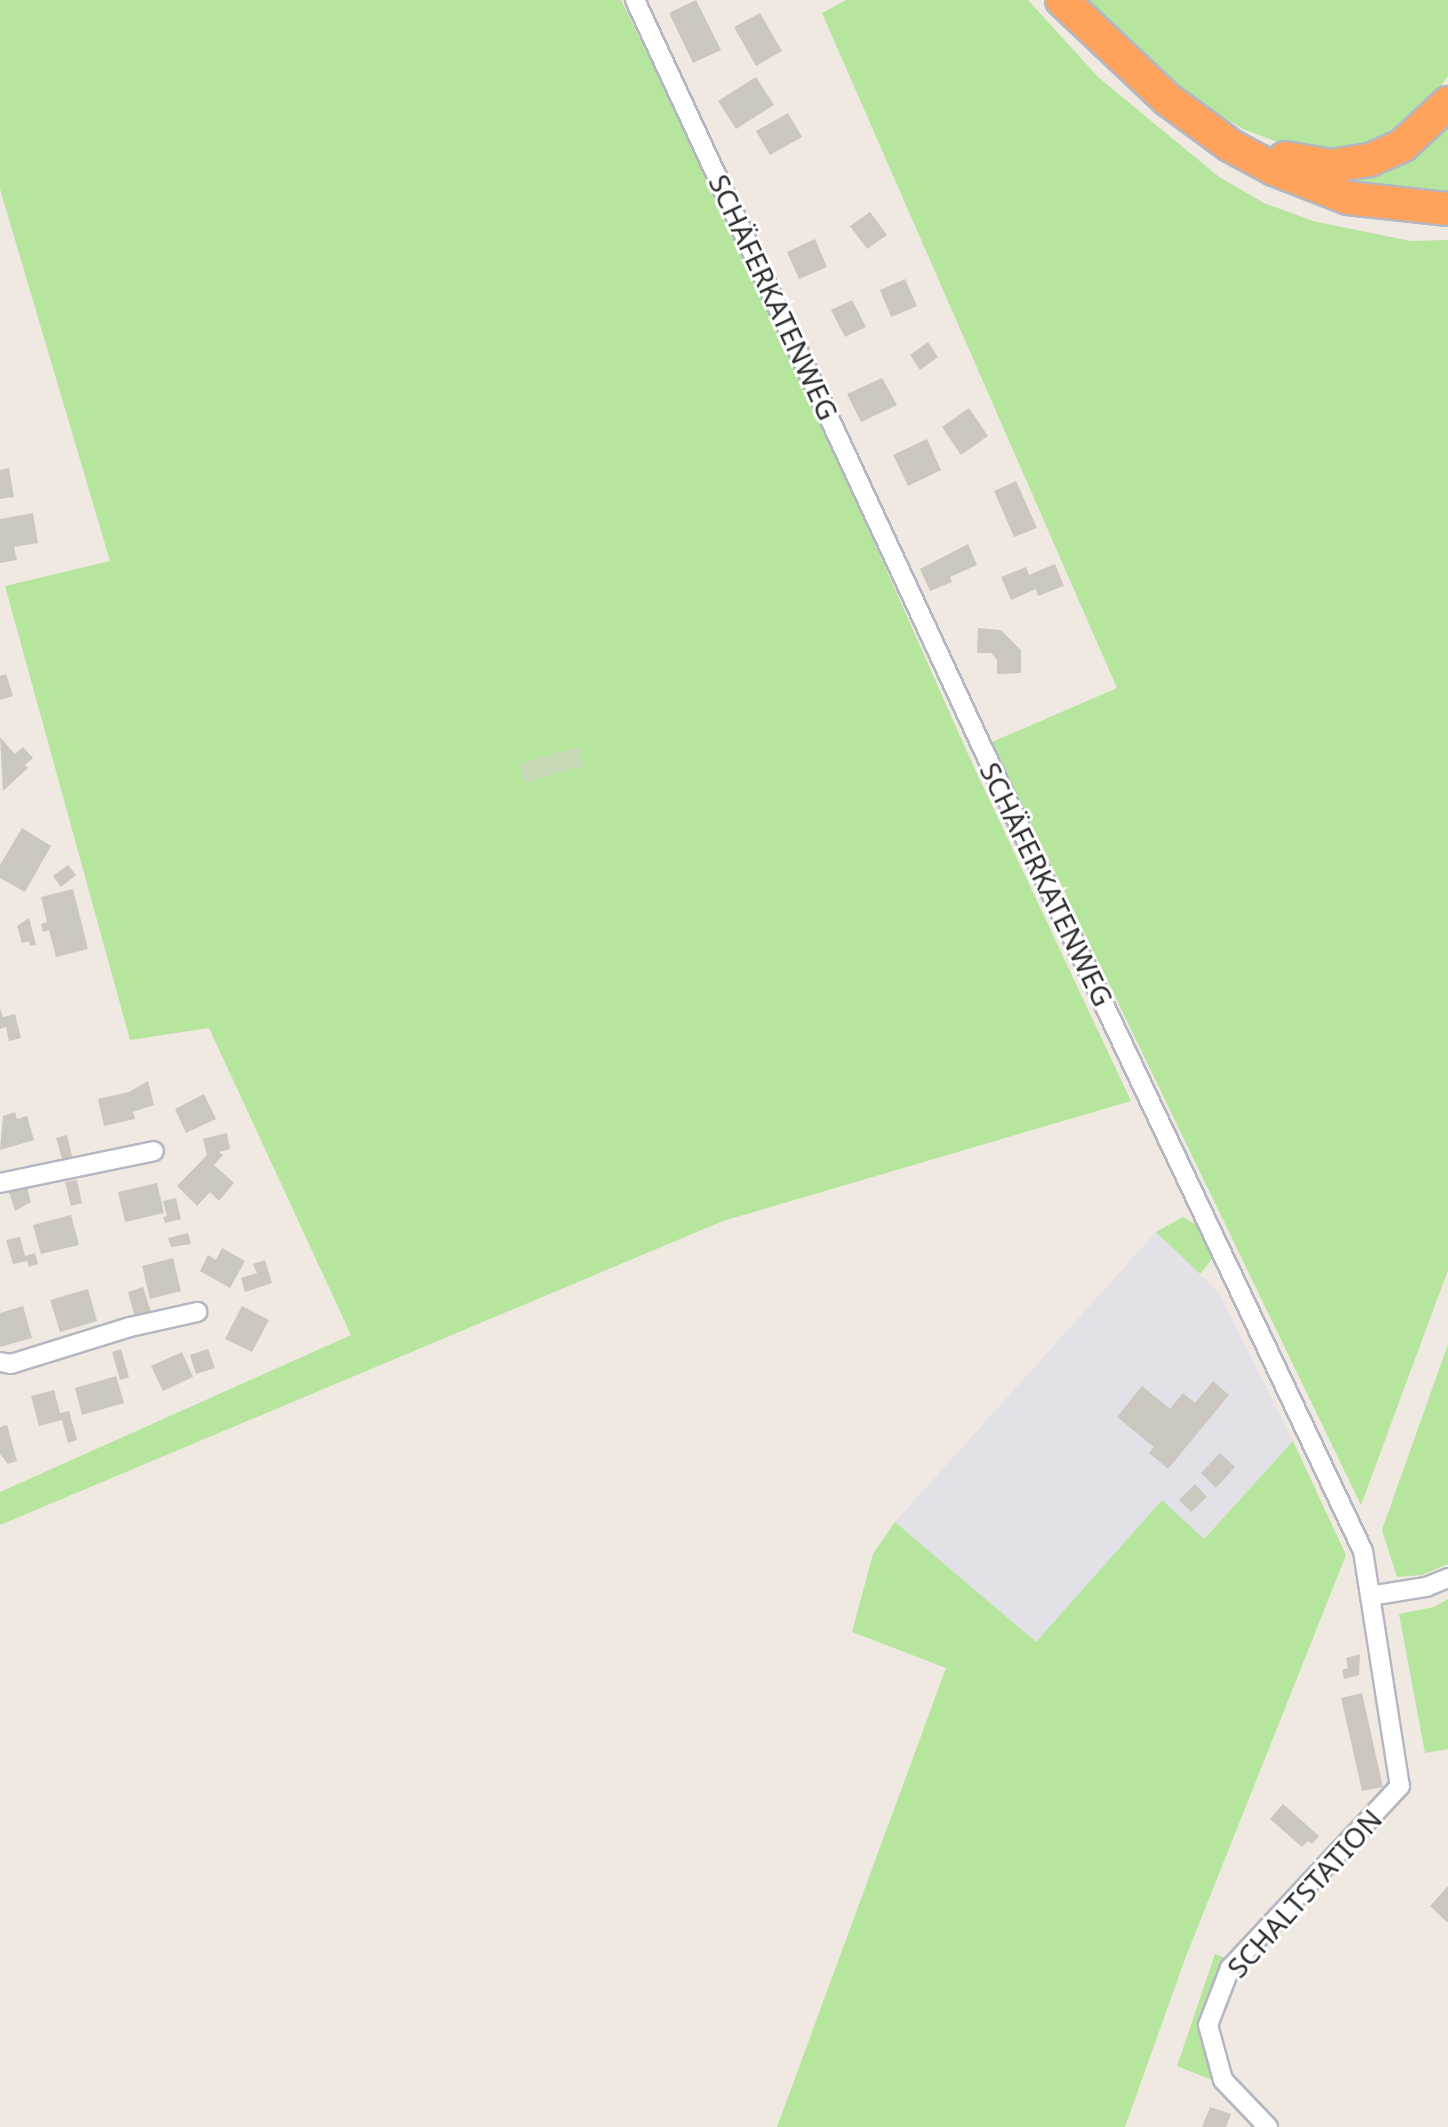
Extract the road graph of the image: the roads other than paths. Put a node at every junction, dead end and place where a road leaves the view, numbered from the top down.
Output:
1 (635, 0) edge
2 (1062, 0) edge
3 (1448, 103) edge
4 (1194, 119) junction
5 (1448, 209) edge
6 (154, 1151) dead end
7 (0, 1183) edge
8 (197, 1312) dead end
9 (0, 1362) edge
10 (1448, 1578) edge
11 (1370, 1596) junction
12 (1400, 1786) joint
13 (1268, 2127) edge

1 - 11 street, SCHÄFERKATENWEG
2 - 4 highway
3 - 4 highway
4 - 5 highway
6 - 7 street
8 - 9 street
10 - 11 street
11 - 12 street, SCHÄFERKATENWEG
12 - 13 street, SCHALTSTATION

